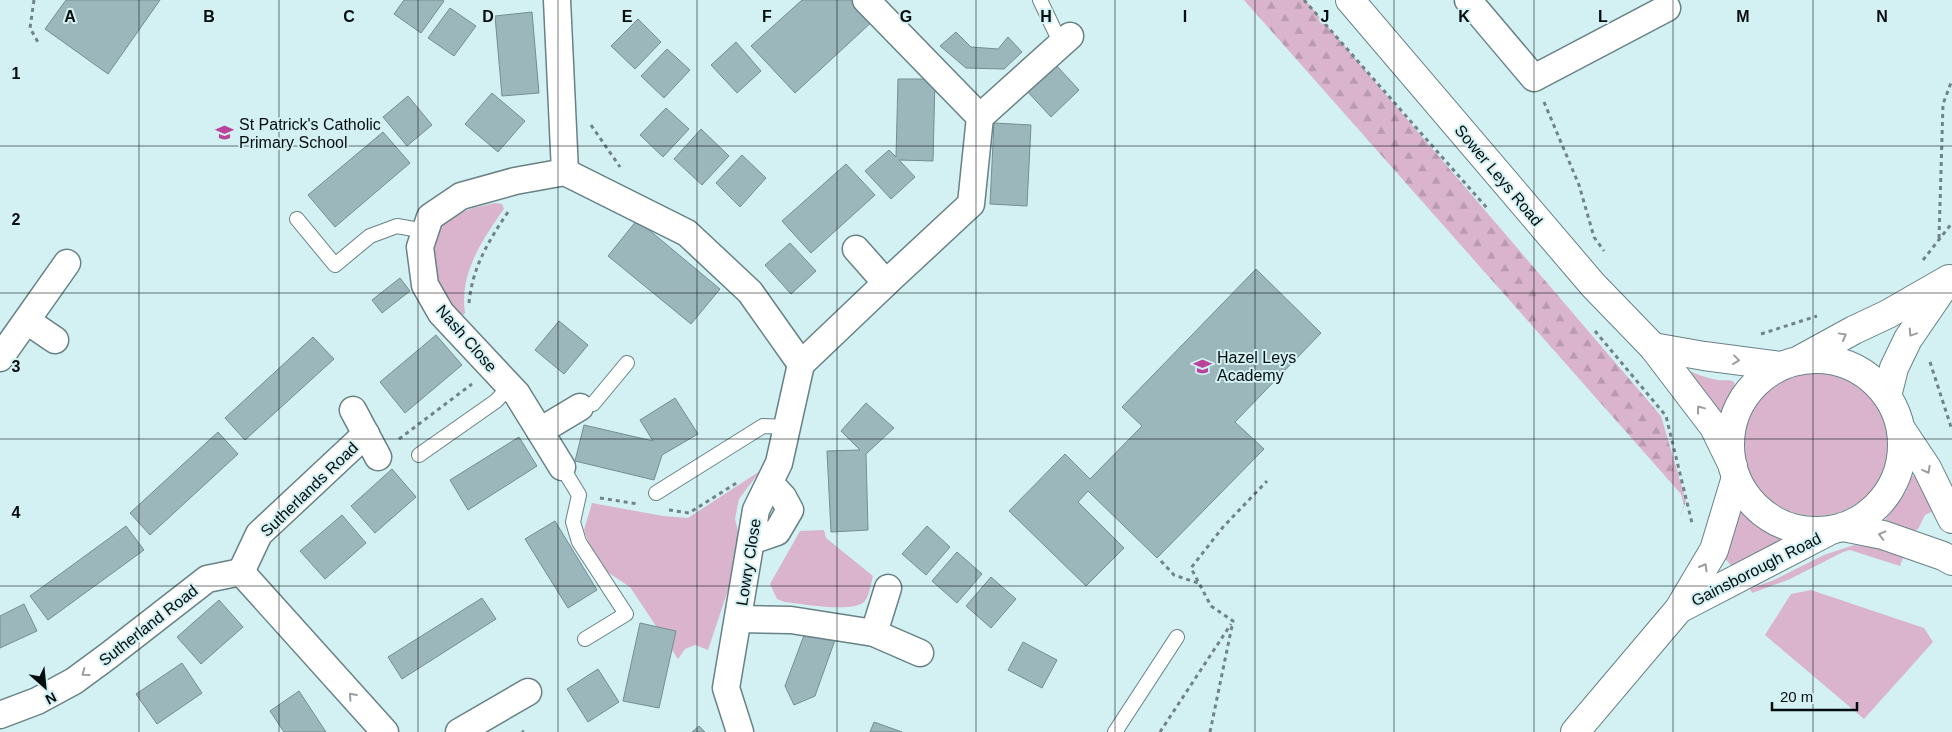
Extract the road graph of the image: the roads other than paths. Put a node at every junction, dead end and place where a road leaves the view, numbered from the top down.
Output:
1 (557, 0) edge
2 (866, 0) edge
3 (1040, 0) edge
4 (1350, 0) edge
5 (1468, 0) edge
6 (1667, 8) dead end
7 (1065, 40) joint
8 (980, 117) junction
9 (565, 172) junction
10 (297, 219) dead end
11 (426, 231) junction
12 (856, 250) dead end
13 (67, 263) dead end
14 (1951, 277) edge
15 (886, 283) junction
16 (27, 321) junction
17 (55, 340) dead end
18 (1654, 347) junction
19 (0, 358) edge
20 (627, 363) dead end
21 (1791, 363) junction
22 (801, 364) junction
23 (501, 377) junction
24 (1887, 396) junction
25 (580, 408) joint
26 (353, 410) dead end
27 (787, 427) junction
28 (1901, 429) junction
29 (540, 431) junction
30 (366, 434) junction
31 (387, 450) road end
32 (419, 455) dead end
33 (562, 467) joint
34 (1734, 472) junction
35 (656, 493) dead end
36 (1952, 520) edge
37 (1838, 528) junction
38 (1952, 561) edge
39 (241, 572) junction
40 (888, 588) dead end
41 (1679, 609) junction
42 (738, 619) junction
43 (874, 633) junction
44 (1177, 637) dead end
45 (584, 639) dead end
46 (920, 653) dead end
47 (528, 692) dead end
48 (0, 716) edge
49 (385, 732) edge
50 (459, 732) edge
51 (740, 732) edge
52 (1115, 732) edge
53 (1576, 732) edge

1 - 9 street
2 - 8 street
3 - 7 lane
4 - 18 street, Sower Leys Road
5 - 6 street
7 - 8 street
8 - 15 street
9 - 11 street, Nash Close
9 - 22 street
10 - 11 lane
11 - 23 street, Nash Close
12 - 15 street
13 - 16 street
21 -> 14 street
14 -> 24 street
15 - 22 street
16 - 17 street
16 - 19 street
18 -> 21 street
34 -> 18 street, Sower Leys Road
20 - 25 lane
21 - 24 street
21 - 34 street
22 - 27 street, Lowry Close
23 - 29 street, Nash Close
23 - 32 lane
24 - 28 street
25 - 29 street
26 - 30 street
27 - 35 lane
27 - 42 street, Lowry Close
28 -> 36 street
28 - 37 street
29 - 33 street, Nash Close
30 - 31 street
30 - 39 street, Sutherlands Road
33 - 45 lane
34 - 37 street
41 -> 34 street, Gainsborough Road
38 -> 37 street
37 - 41 street, Gainsborough Road
39 -> 48 street, Sutherland Road
49 -> 39 street
40 - 43 street
41 - 53 street, Gainsborough Road
42 - 43 street, Lowry Close
42 - 51 street, Lowry Close
43 - 46 street, Lowry Close
44 - 52 lane
47 - 50 street

